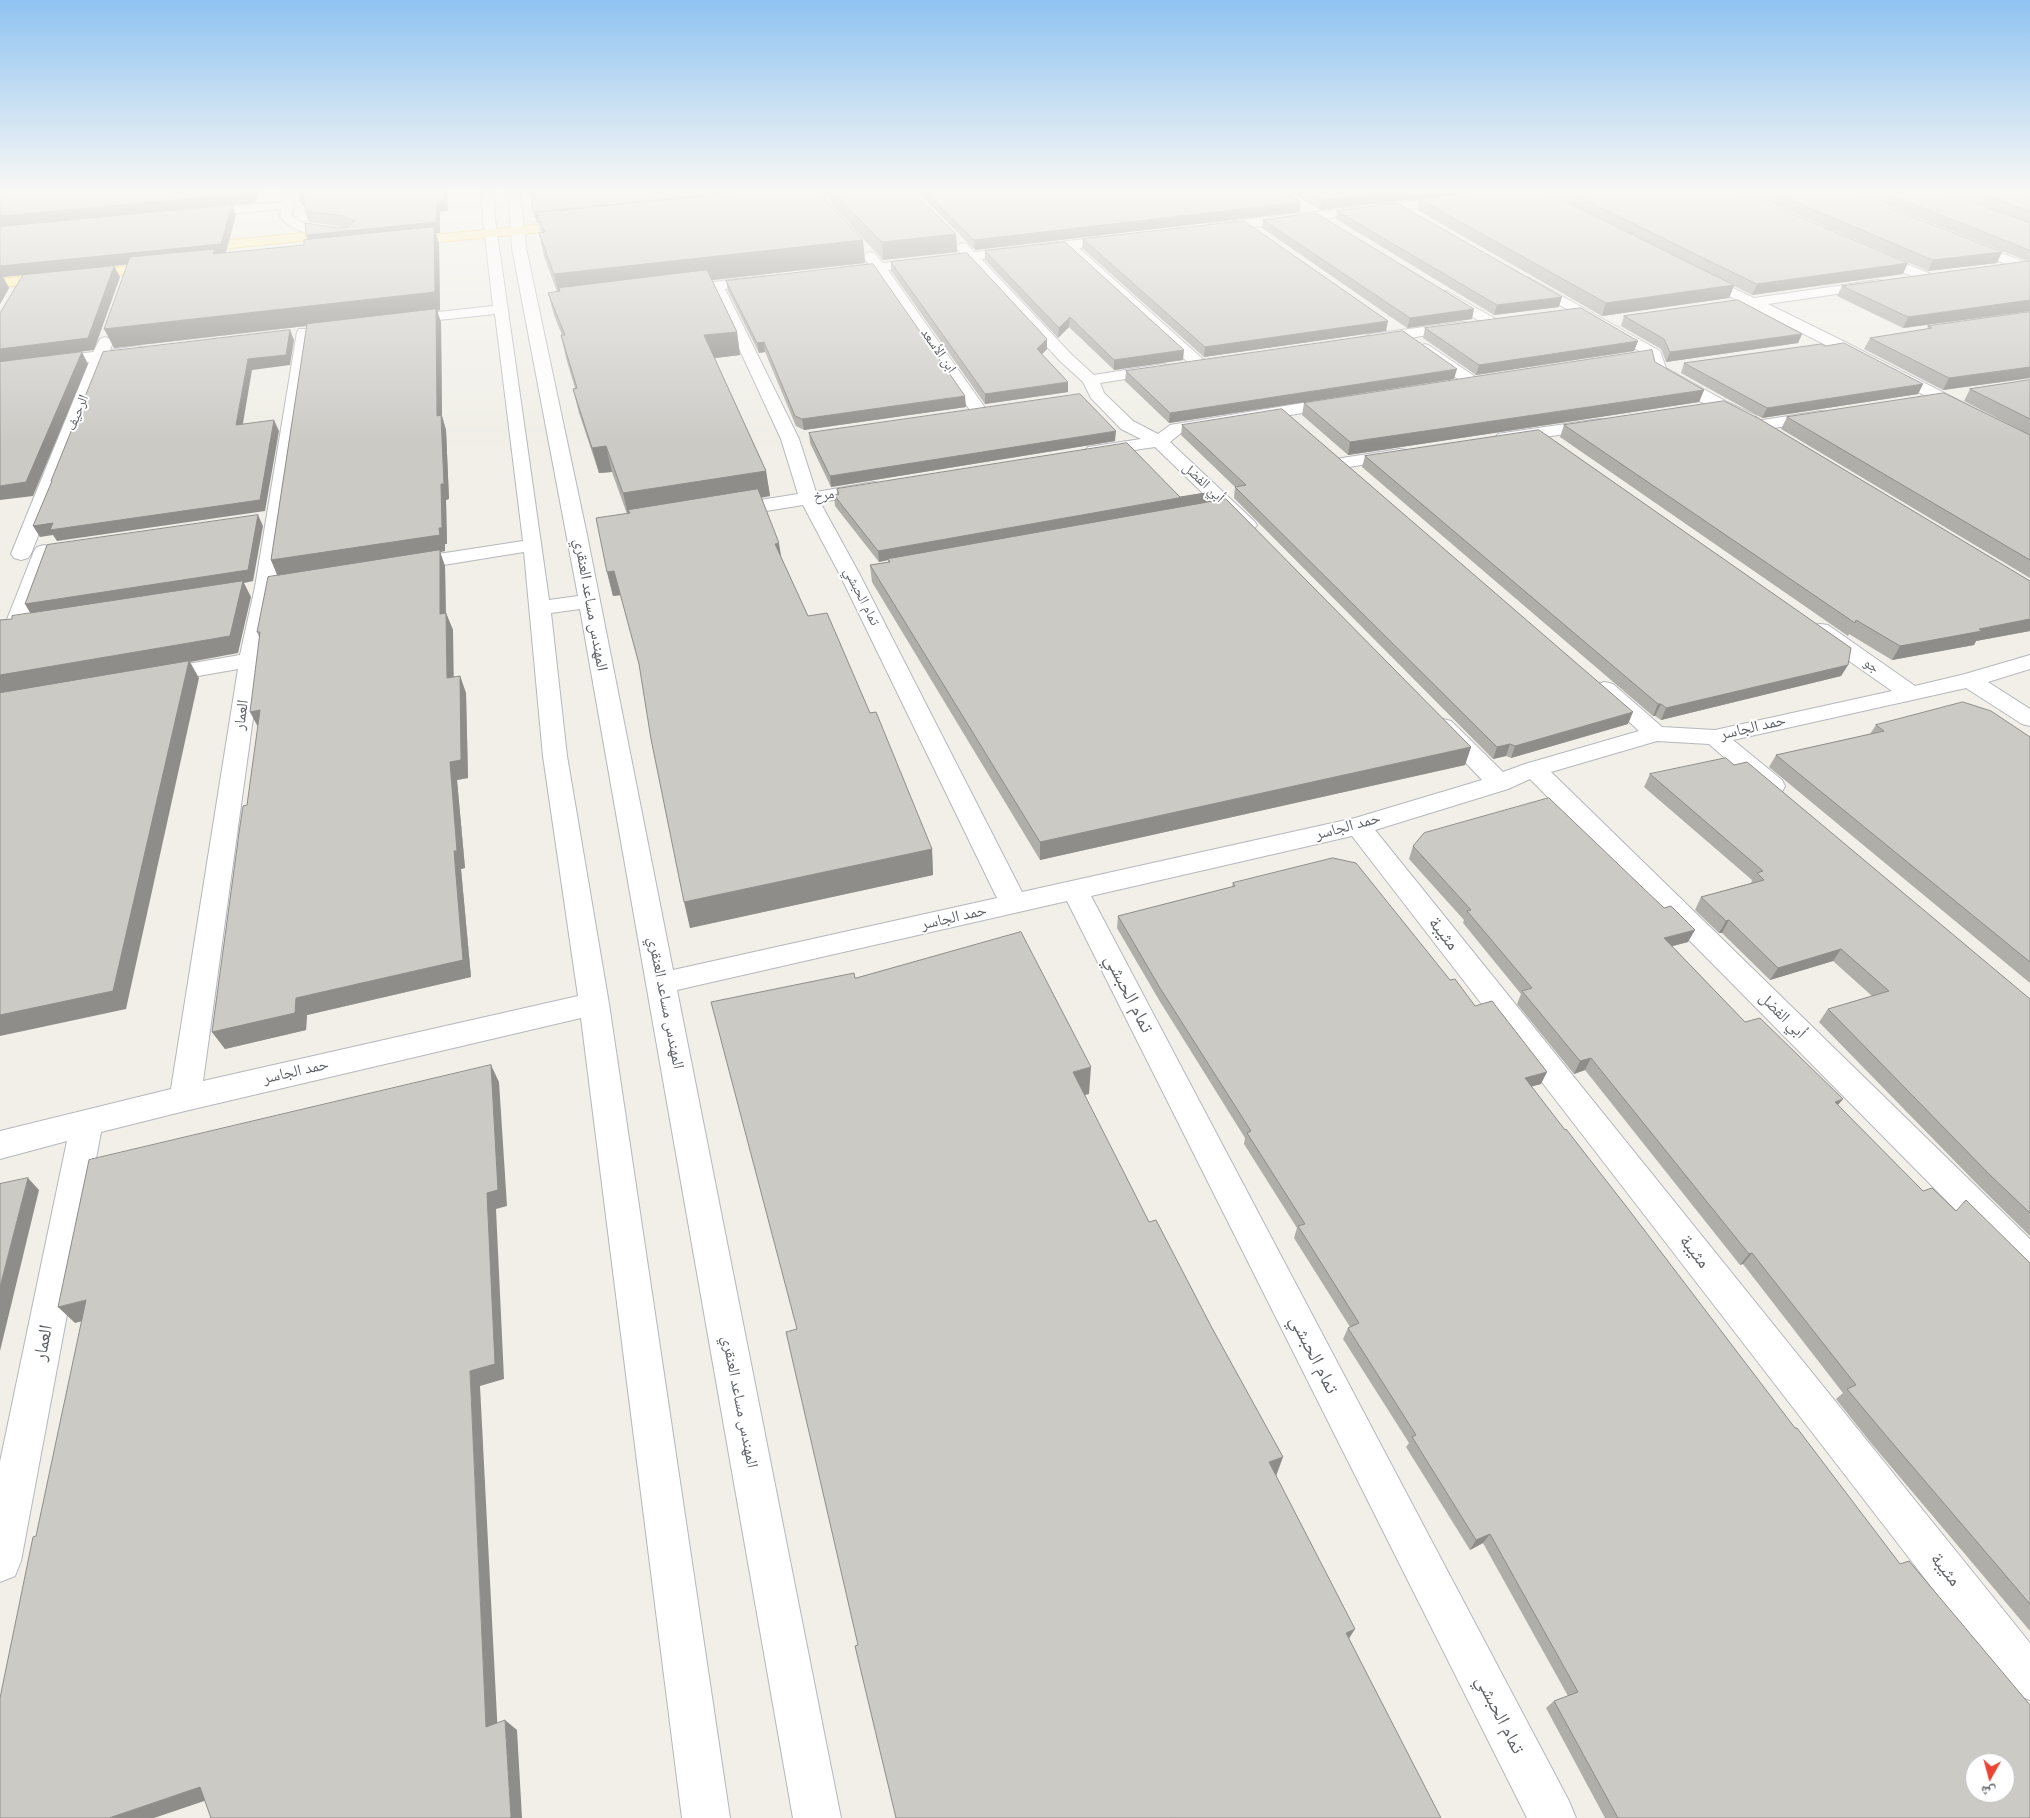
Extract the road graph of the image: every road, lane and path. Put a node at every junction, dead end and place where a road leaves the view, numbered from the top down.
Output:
1 (93, 274) edge
2 (130, 274) edge
3 (503, 274) edge
4 (525, 274) edge
5 (884, 274) edge
6 (988, 274) edge
7 (1100, 274) edge
8 (1514, 274) edge
9 (1694, 274) edge
10 (1923, 274) edge
11 (774, 279) edge
12 (22, 281) junction
13 (0, 283) edge
14 (716, 285) junction
15 (125, 287) edge
16 (1433, 287) edge
17 (668, 291) edge
18 (13, 297) edge
19 (1750, 302) junction
20 (1731, 305) edge
21 (502, 309) junction
22 (1580, 311) junction
23 (1560, 314) edge
24 (1511, 320) edge
25 (1622, 320) edge
26 (1491, 322) junction
27 (1602, 322) junction
28 (383, 323) edge
29 (1389, 324) dead end
30 (110, 330) edge
31 (304, 332) edge
32 (1405, 335) junction
33 (1869, 340) edge
34 (1356, 342) edge
35 (1840, 345) junction
36 (1811, 348) edge
37 (149, 350) edge
38 (101, 356) junction
39 (1626, 358) edge
40 (1219, 361) edge
41 (1657, 362) junction
42 (1199, 364) junction
43 (1678, 367) edge
44 (0, 368) edge
45 (1490, 378) edge
46 (1090, 380) junction
47 (1471, 381) junction
48 (1452, 384) edge
49 (1967, 394) edge
50 (1097, 395) junction
51 (1078, 398) edge
52 (1940, 398) junction
53 (1353, 400) edge
54 (1912, 402) edge
55 (1721, 406) junction
56 (1000, 409) edge
57 (1692, 410) edge
58 (980, 412) junction
59 (961, 414) edge
60 (1836, 414) edge
61 (1616, 421) edge
62 (1760, 425) junction
63 (1539, 433) junction
64 (1490, 440) edge
65 (1786, 440) edge
66 (1159, 441) junction
67 (2030, 444) edge
68 (1563, 450) edge
69 (1421, 451) edge
70 (1081, 454) edge
71 (1364, 482) edge
72 (887, 486) edge
73 (809, 499) junction
74 (713, 514) edge
75 (1263, 542) edge
76 (533, 545) junction
77 (21, 554) junction
78 (0, 557) edge
79 (390, 568) edge
80 (589, 601) junction
81 (540, 608) junction
82 (1804, 619) edge
83 (16, 627) edge
84 (250, 660) junction
85 (2030, 662) edge
86 (1589, 676) edge
87 (134, 680) edge
88 (1970, 680) junction
89 (1909, 692) junction
90 (1429, 712) edge
91 (2030, 719) edge
92 (1656, 734) junction
93 (1715, 737) junction
94 (1534, 769) junction
95 (1498, 782) junction
96 (1790, 800) edge
97 (1358, 826) junction
98 (1075, 891) junction
99 (1014, 904) junction
100 (661, 983) junction
101 (594, 1004) junction
102 (184, 1098) junction
103 (88, 1124) junction
104 (0, 1145) edge
105 (2030, 1262) edge
106 (0, 1561) edge
107 (2030, 1678) edge
108 (706, 1818) edge
109 (817, 1818) edge
110 (1552, 1818) edge

1 - 12 main road
2 - 15 street
3 - 21 street, المهندس مساعد العنقري
4 - 80 street, المهندس مساعد العنقري
5 - 58 street, ابن الأسعد
6 - 46 street
7 - 42 street
8 - 22 street
9 - 19 street
10 - 19 street
11 - 14 street
12 - 13 main road
12 - 18 street
14 - 17 street
14 - 73 street, تمام الحبشي
16 - 26 street
19 - 20 street
19 - 35 street
21 - 28 street
21 - 76 street, المهندس مساعد العنقري
22 - 23 street
22 - 27 street
24 - 26 street
25 - 27 street
26 - 32 street
27 - 41 street
29 - 32 street
30 - 38 street, الرحيف
31 - 84 street, العمار
32 - 34 street
32 - 47 street
33 - 35 street
35 - 36 street
35 - 52 street
37 - 38 street
38 - 44 street
38 - 77 street, الرحيف
39 - 41 street
40 - 42 street
41 - 43 street
41 - 55 street
42 - 46 street
45 - 47 street
46 - 50 street
47 - 48 street
49 - 52 street
50 - 51 street
50 - 66 street
52 - 54 street
52 - 67 street
53 - 66 street
55 - 57 street
55 - 62 street
56 - 58 street
58 - 59 street
60 - 62 street
61 - 63 street
62 - 65 street
63 - 64 street
63 - 68 street
66 - 70 street
66 - 75 street, أبي الفضل
69 - 71 street
72 - 73 street, مرخ
73 - 74 street, مرخ
73 - 99 street, تمام الحبشي
76 - 79 street
76 - 81 street, المهندس مساعد العنقري
77 - 78 street
77 - 83 street
80 - 81 street
80 - 100 street, المهندس مساعد العنقري
81 - 101 street, المهندس مساعد العنقري
82 - 89 street, جو
84 - 87 street
84 - 102 street, العمار
85 - 88 street, حمد الجاسر
86 - 92 street
88 - 89 street, حمد الجاسر
88 - 91 street
89 - 93 street, حمد الجاسر
90 - 95 street
92 - 93 street, حمد الجاسر
92 - 94 street, حمد الجاسر
93 - 96 street
94 - 95 street, حمد الجاسر
94 - 105 street, أبي الفضل
95 - 97 street, حمد الجاسر
97 - 98 street, حمد الجاسر
97 - 107 street, مثيبة
98 - 99 street, حمد الجاسر
98 - 110 street, تمام الحبشي
99 - 100 street, حمد الجاسر
100 - 109 street, المهندس مساعد العنقري
101 - 102 street, حمد الجاسر
101 - 108 street, المهندس مساعد العنقري
102 - 103 street, حمد الجاسر
103 - 104 street, حمد الجاسر
103 - 106 street, العمار

